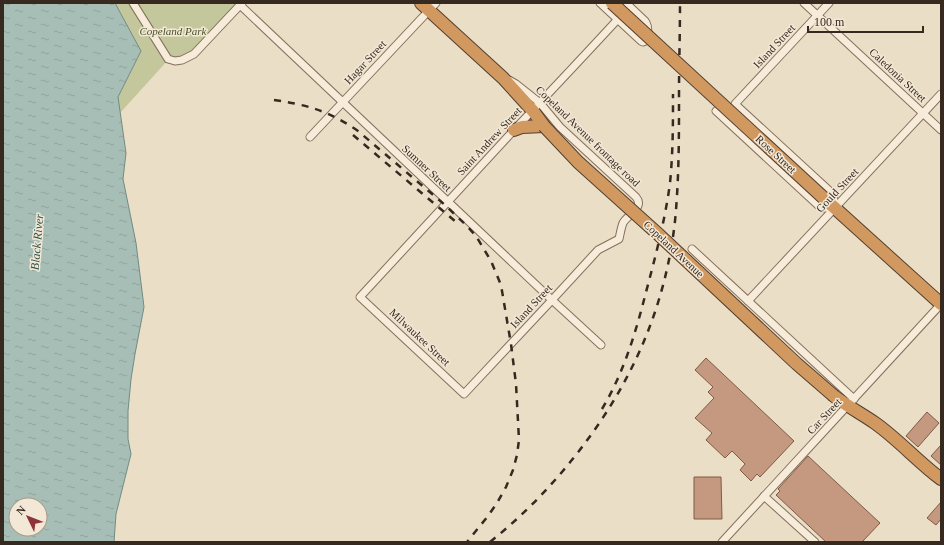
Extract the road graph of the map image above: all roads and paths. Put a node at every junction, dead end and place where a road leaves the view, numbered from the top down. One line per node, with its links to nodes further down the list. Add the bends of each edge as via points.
1 (133, 3): 7 (street, via 168,59 175,60 182,60 194,54)
2 (600, 3): 10 (street)
3 (612, 3): 21 (highway, Rose Street, bridge)
4 (626, 3): 10 (street, via 647,24 646,41 641,41)
5 (804, 3): 9 (street, Caledonia Street)
6 (829, 3): 9 (street, Island Street)
7 (241, 4): 12 (street, Sumner Street)
8 (429, 5): 12 (street, Hagar Street); 13 (highway, Copeland Avenue)
9 (817, 16): 15 (street, Caledonia Street); 21 (street, Island Street, via 735,104 833,194)
10 (618, 19): 13 (street, Saint Andrew Street)
11 (941, 94): 15 (street, Gould Street)
12 (342, 103): 19 (street, Hagar Street); 20 (street, Sumner Street)
13 (536, 107): 16 (highway, Copeland Avenue); 17 (street, Saint Andrew Street); 22 (street, Copeland Avenue frontage road, via 638,200 637,208 623,223)
14 (716, 110): 21 (street, via 821,208)
15 (923, 113): 18 (street, Caledonia Street); 21 (street, Gould Street)
16 (544, 126): 17 (highway, via 522,126); 30 (highway, Copeland Avenue, bridge, via 578,162 797,364 834,396)
17 (514, 130): 20 (street, Saint Andrew Street)
18 (941, 130)
19 (310, 137)
20 (447, 202): 24 (street, Saint Andrew Street); 25 (street, Sumner Street)
21 (831, 205): 26 (street, Gould Street); 27 (highway, Rose Street)
22 (619, 239): 25 (street, Island Street, via 598,250)
23 (692, 249): 26 (street)
24 (360, 297): 29 (street, Milwaukee Street)
25 (552, 300): 28 (street, Sumner Street); 29 (street, Island Street)
26 (748, 301): 30 (street)
27 (941, 304): 30 (street, Car Street)
28 (601, 345)
29 (464, 394)
30 (851, 402): 31 (highway, Copeland Avenue); 32 (street, Car Street)
31 (941, 479)
32 (764, 496): 33 (street, Car Street); 34 (street)
33 (722, 542)
34 (815, 542)

